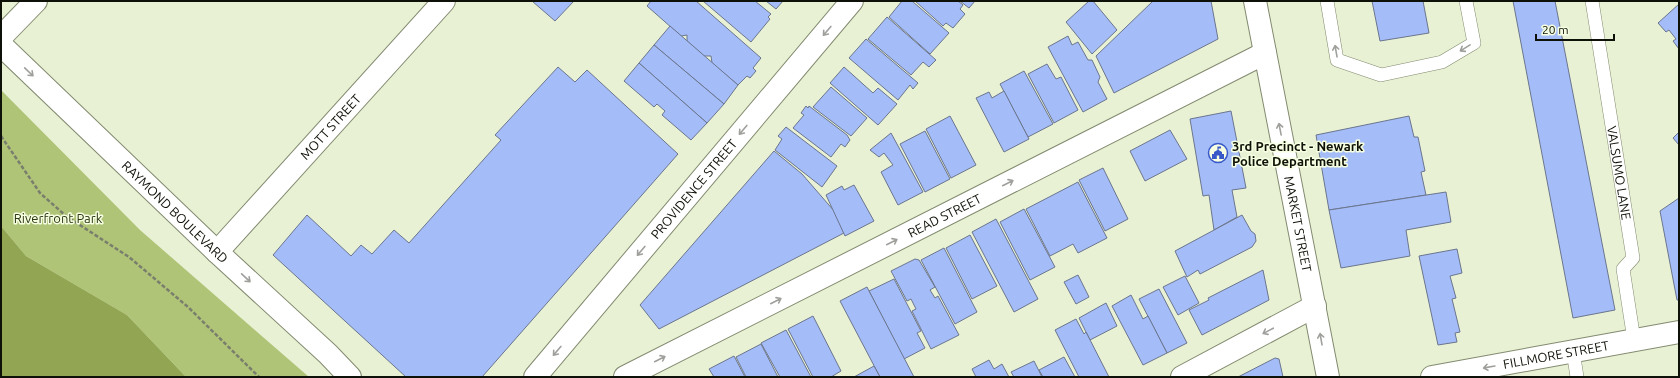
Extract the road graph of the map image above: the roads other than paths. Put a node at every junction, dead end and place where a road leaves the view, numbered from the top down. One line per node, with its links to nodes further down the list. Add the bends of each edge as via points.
1 (36, 1): 8 (street)
2 (444, 1): 11 (street, MOTT STREET)
3 (852, 1): 17 (street, PROVIDENCE STREET, one-way to 17)
4 (1255, 1): 10 (street, MARKET STREET)
5 (1327, 1): 6 (lane, one-way to 5, via 1474,43 1442,62 1381,75 1337,60)
6 (1466, 1)
7 (1592, 1): 14 (lane, VALSUMO LANE, via 1633,258 1623,269)
8 (1, 37)
9 (1, 45): 11 (street, RAYMOND BOULEVARD, one-way to 11)
10 (1265, 53): 12 (street, MARKET STREET, one-way to 10); 18 (street, READ STREET, one-way to 10)
11 (217, 252): 16 (street, RAYMOND BOULEVARD, one-way to 16)
12 (1315, 306): 19 (street, one-way to 19); 20 (street, MARKET STREET, one-way to 12)
13 (1679, 332): 14 (street, FILLMORE STREET)
14 (1634, 340): 15 (street, FILLMORE STREET)
15 (1573, 351): 21 (street, FILLMORE STREET, one-way to 21); 22 (lane)
16 (350, 377)
17 (535, 377)
18 (625, 377)
19 (1182, 377)
20 (1328, 377)
21 (1432, 377)
22 (1577, 377)

